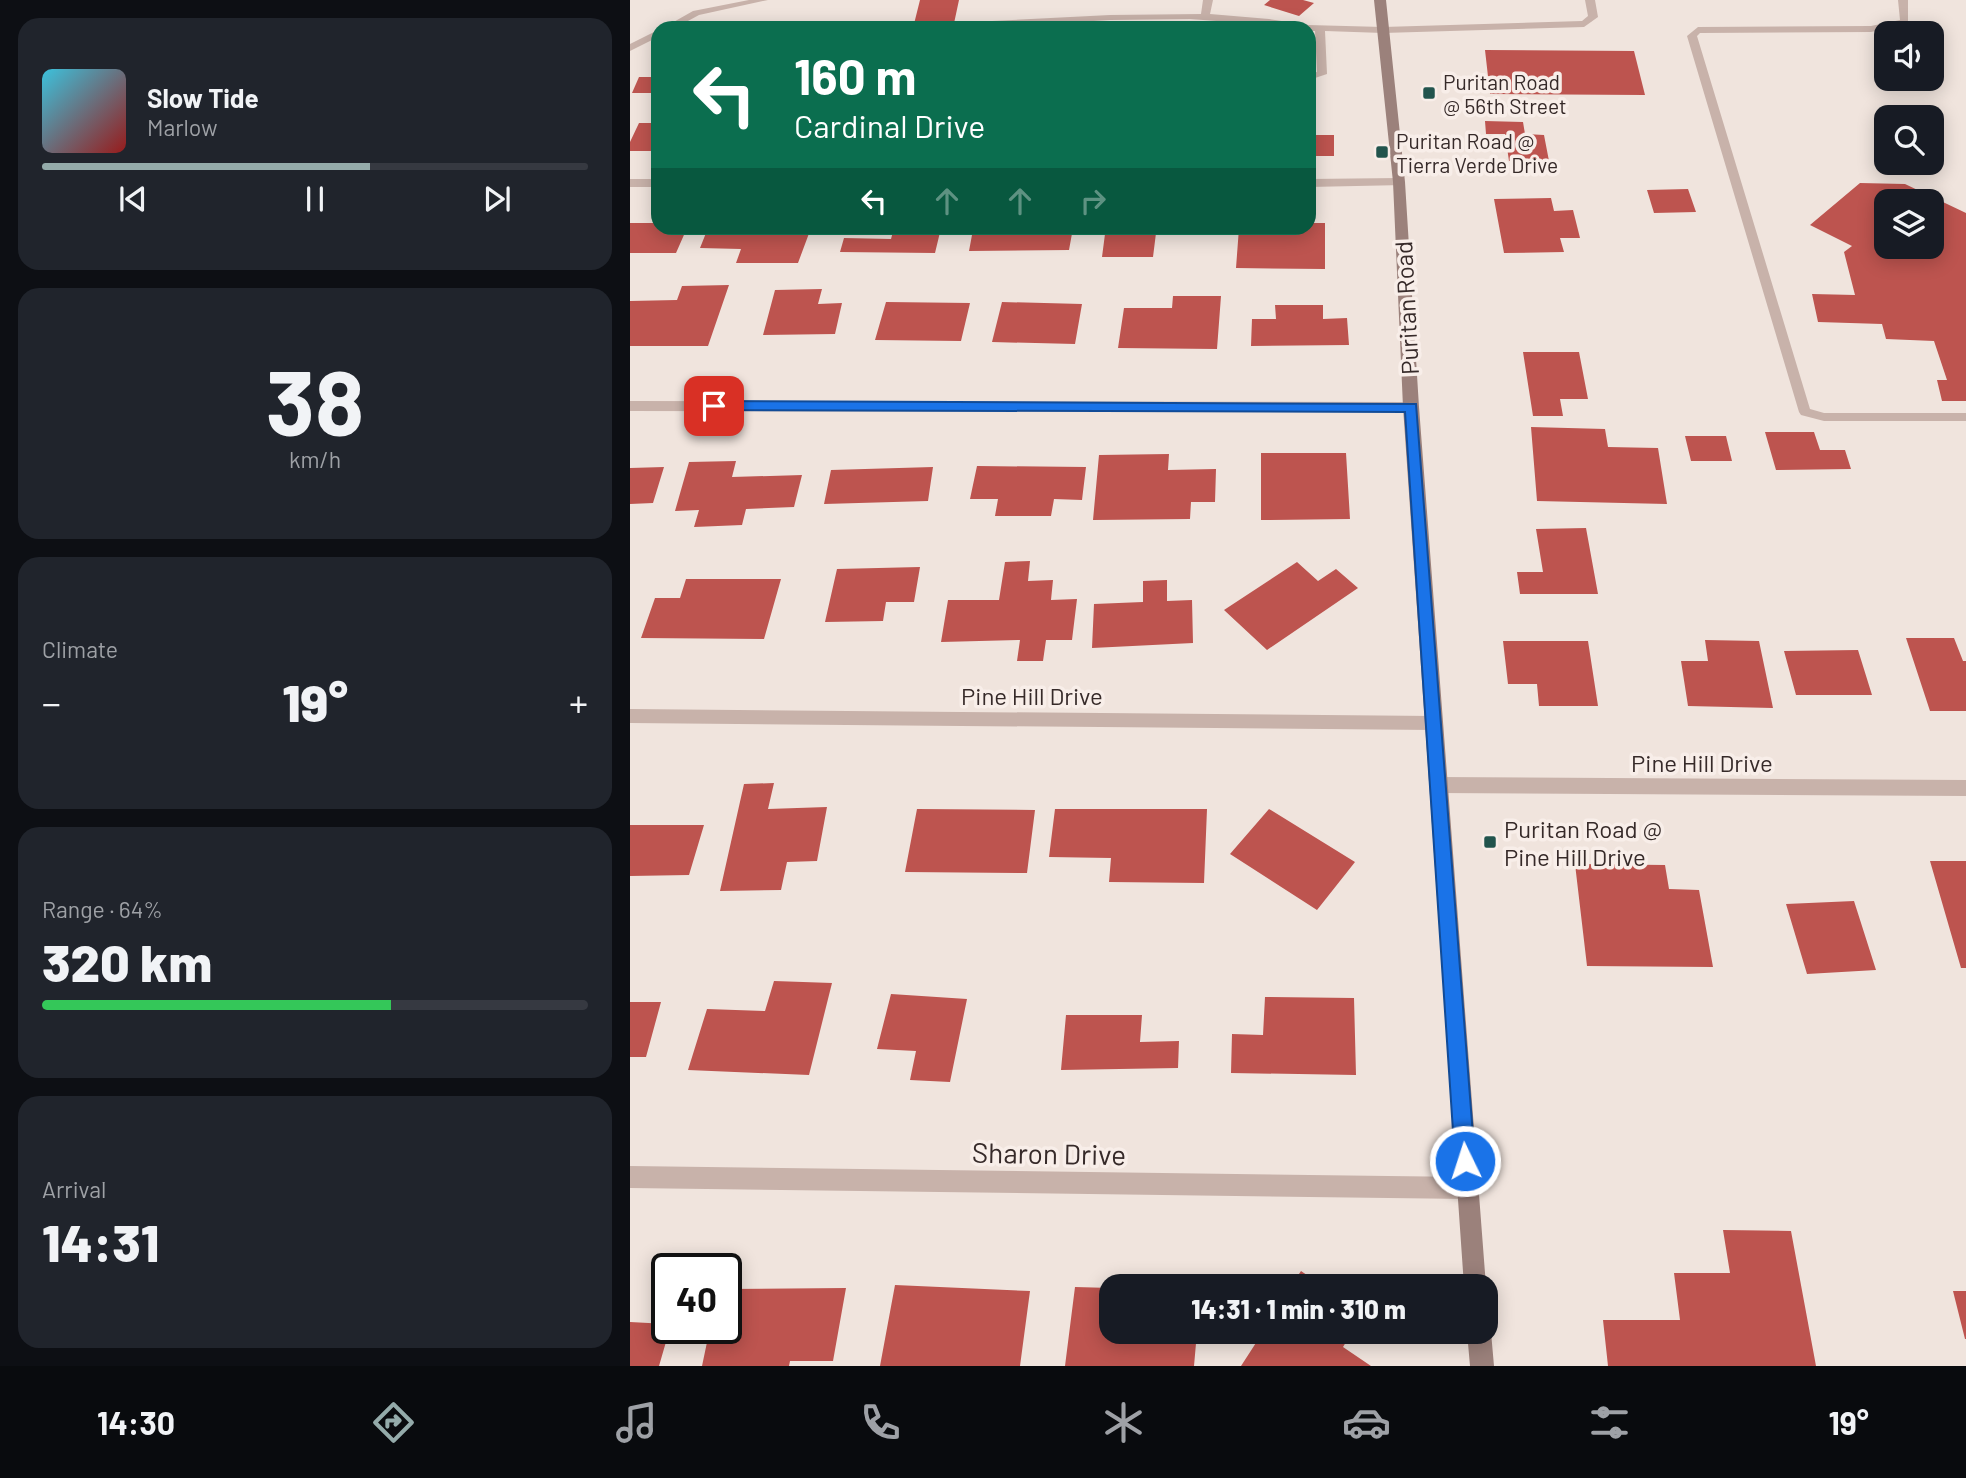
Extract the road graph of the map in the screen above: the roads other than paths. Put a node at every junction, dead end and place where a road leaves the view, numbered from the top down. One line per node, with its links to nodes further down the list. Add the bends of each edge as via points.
1 (763, 0): 7 (lane, via 696,13)
2 (1208, 0): 6 (lane)
3 (1380, 0): 12 (street, Puritan Road)
4 (1590, 0): 12 (lane, via 1593,17 1584,24)
5 (1903, 0): 22 (lane, via 1905,22 1871,29 1698,30 1692,36 1805,412 1824,417)
6 (1205, 15): 8 (lane); 9 (lane)
7 (681, 21)
8 (1063, 21)
9 (1272, 21)
10 (1316, 29): 11 (lane)
11 (1320, 30): 12 (lane); 15 (lane, via 1322,74)
12 (1383, 30): 19 (street, Puritan Road)
13 (651, 37): 14 (lane)
14 (630, 48)
15 (1316, 76)
16 (630, 183): 17 (street)
17 (651, 183)
18 (1316, 183): 19 (street)
19 (1399, 183): 21 (street, Puritan Road)
20 (630, 406): 21 (street)
21 (1411, 407): 24 (street, Puritan Road)
22 (1966, 417)
23 (630, 716): 24 (street, Pine Hill Drive)
24 (1433, 723): 25 (street, Puritan Road)
25 (1438, 785): 26 (street, Pine Hill Drive); 28 (street, Puritan Road)
26 (1966, 788)
27 (630, 1177): 28 (street, Sharon Drive)
28 (1467, 1188): 29 (street, Puritan Road)
29 (1474, 1274)
30 (1480, 1344): 31 (street)
31 (1482, 1366)

